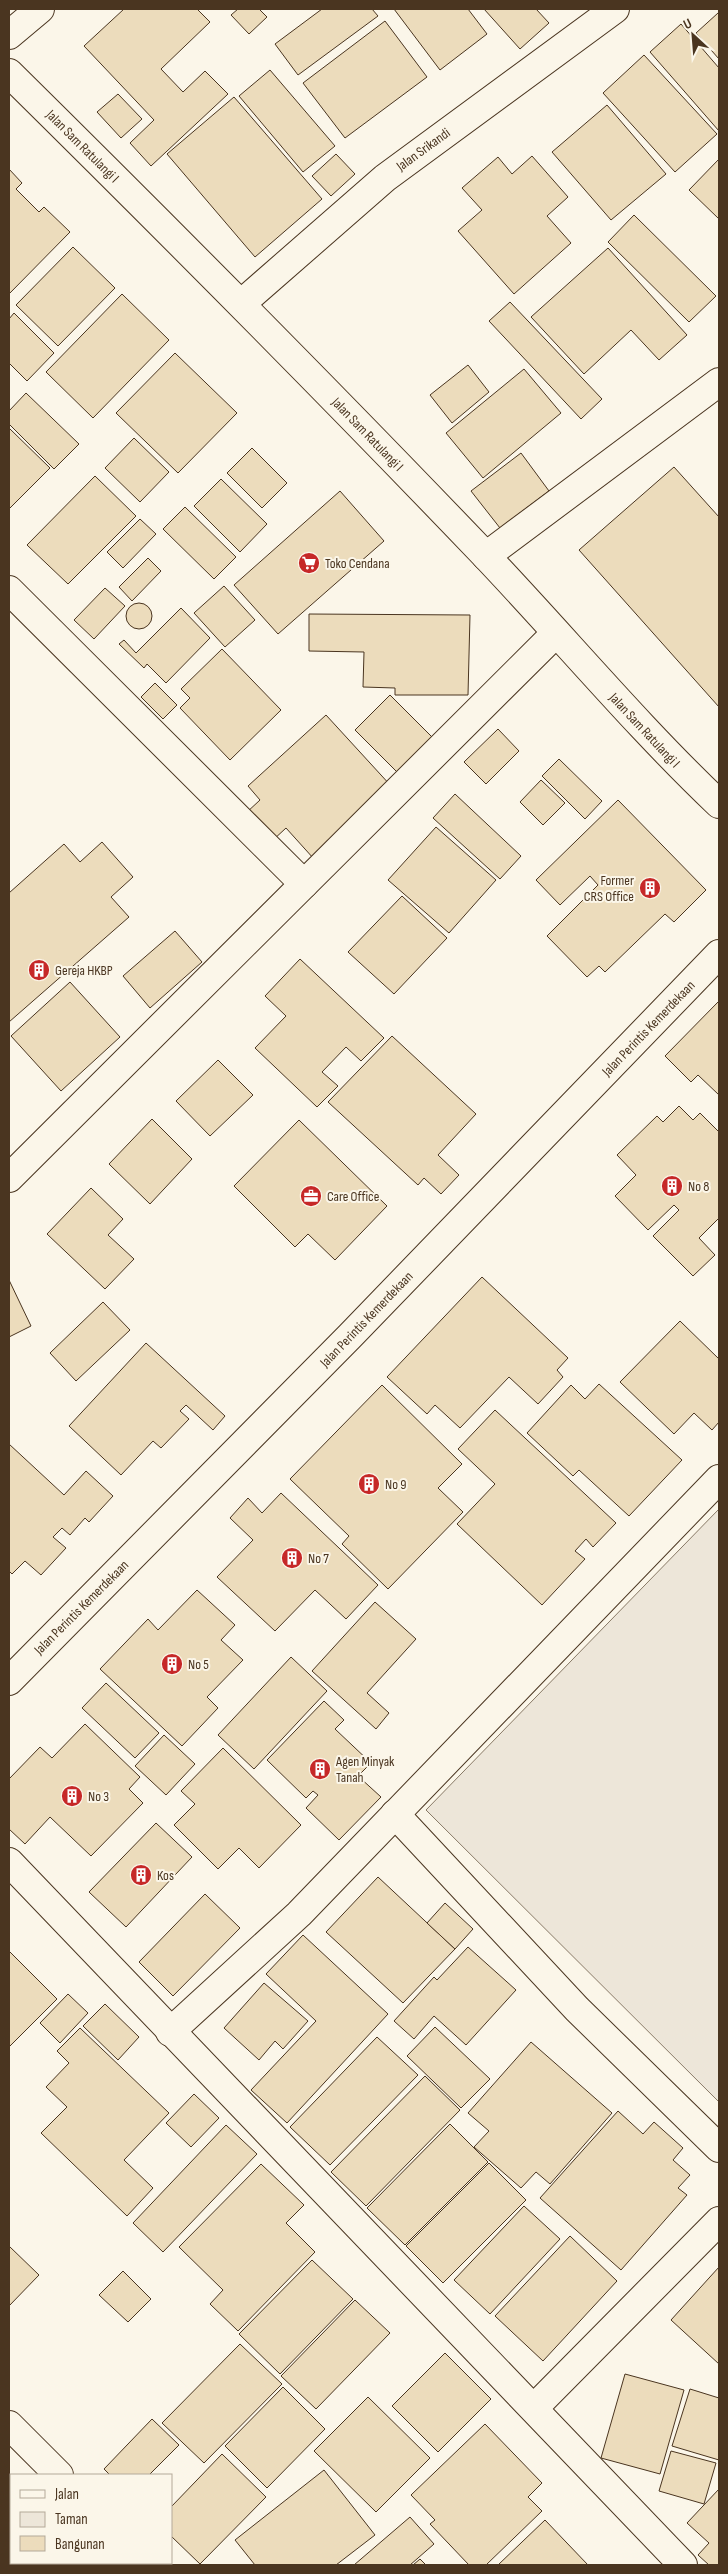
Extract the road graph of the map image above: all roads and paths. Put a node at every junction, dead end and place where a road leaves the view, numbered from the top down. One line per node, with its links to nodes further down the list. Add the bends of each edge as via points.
1 (40, 9): 3 (street)
2 (615, 9): 5 (street, Jalan Srikandi, via 385,178)
3 (9, 35)
4 (9, 73): 5 (street, Jalan Sam Ratulangi I)
5 (242, 303): 7 (street, Jalan Sam Ratulangi I)
6 (719, 382): 7 (street)
7 (486, 556): 9 (street, Jalan Sam Ratulangi I)
8 (9, 590): 11 (street)
9 (556, 633): 10 (street, Jalan Sam Ratulangi I, via 666,753); 11 (street)
10 (719, 804)
11 (304, 884): 13 (street)
12 (719, 954): 15 (street, Jalan Perintis Kemerdekaan, via 343,1343)
13 (9, 1178)
14 (719, 1479): 16 (street)
15 (9, 1681)
16 (395, 1814): 18 (street, via 299,1914); 19 (street, via 577,2009)
17 (9, 1862): 18 (street)
18 (170, 2032): 21 (street)
19 (719, 2148)
20 (719, 2221): 21 (street)
21 (534, 2408): 24 (street)
22 (9, 2425): 23 (street)
23 (58, 2474)
24 (683, 2565)

